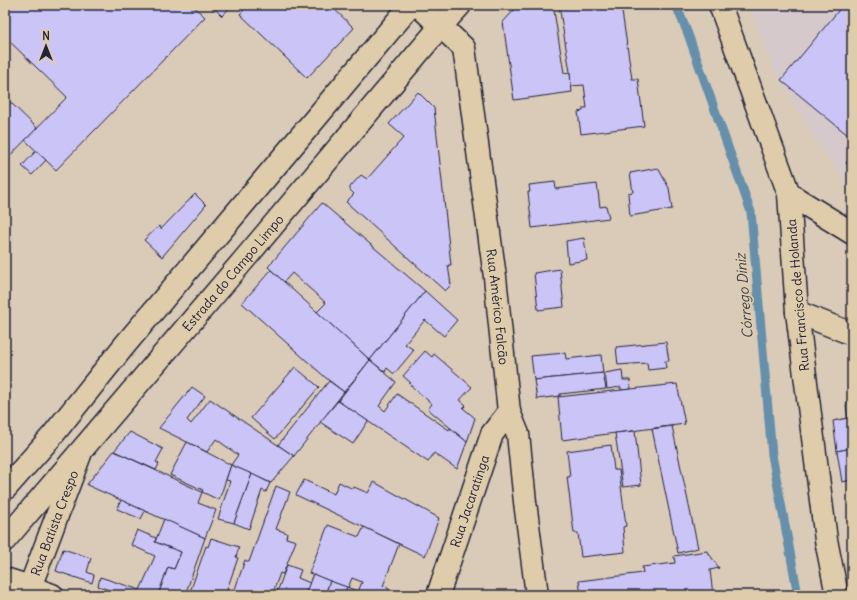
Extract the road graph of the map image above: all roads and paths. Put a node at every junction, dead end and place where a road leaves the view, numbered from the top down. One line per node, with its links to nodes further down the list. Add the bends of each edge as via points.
1 (411, 5): 12 (street)
2 (418, 5): 5 (street, Rua Américo Falcão)
3 (460, 5): 5 (street, Estrada do Campo Limpo)
4 (720, 5): 6 (street, Rua Francisco de Holanda)
5 (440, 27): 10 (street, Rua Américo Falcão, via 464,48 495,277); 11 (street, Estrada do Campo Limpo)
6 (789, 194): 7 (street); 8 (street, Rua Francisco de Holanda)
7 (852, 233)
8 (797, 312): 9 (street); 19 (street, Rua Francisco de Holanda, via 826,540)
9 (852, 334)
10 (509, 412): 17 (street, Rua Jacaratinga, via 492,434); 18 (street, Rua Américo Falcão, via 518,434)
11 (82, 450): 13 (street, Estrada do Campo Limpo); 15 (street, Rua Batista Crespo)
12 (5, 489)
13 (5, 540)
14 (5, 579): 15 (street)
15 (28, 591): 16 (street)
16 (52, 595)
17 (438, 595)
18 (537, 595)
19 (837, 595)

